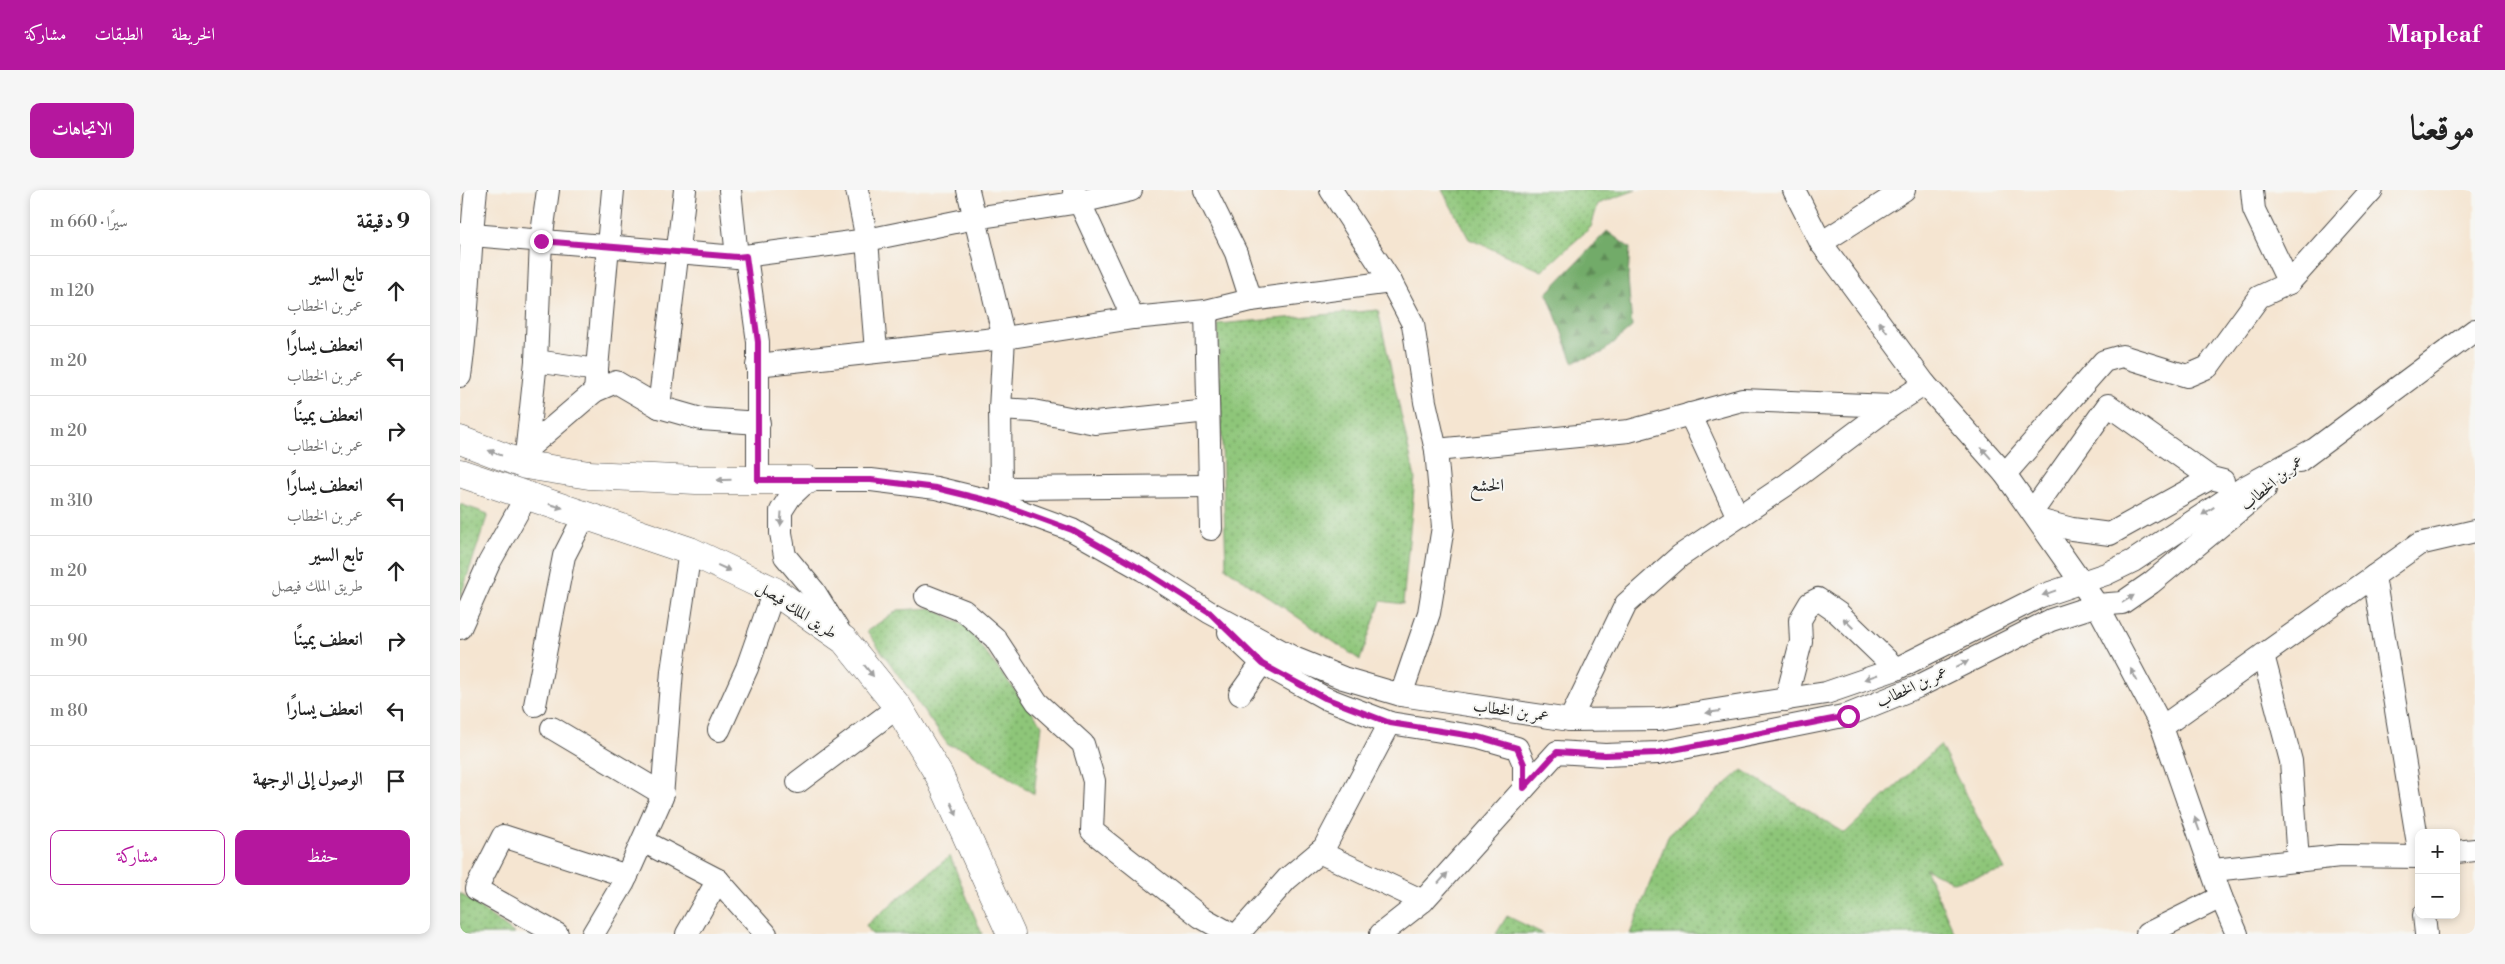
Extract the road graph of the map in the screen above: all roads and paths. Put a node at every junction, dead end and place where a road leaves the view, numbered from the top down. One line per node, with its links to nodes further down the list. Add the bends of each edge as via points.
1 (476, 190): 17 (street)
2 (548, 190): 19 (street)
3 (614, 190): 21 (street)
4 (684, 190): 22 (street)
5 (730, 190): 23 (street)
6 (858, 190): 18 (street)
7 (968, 190): 16 (street)
8 (1131, 190): 15 (street)
9 (1205, 190): 26 (street, via 1236,253)
10 (1331, 190): 24 (street)
11 (1794, 190): 20 (street)
12 (1904, 190): 20 (street)
13 (2252, 190): 25 (street, via 2254,210)
14 (2372, 190): 25 (street)
15 (1077, 196): 16 (street); 28 (street)
16 (975, 218): 18 (street); 30 (street)
17 (465, 234): 19 (street); 34 (street, via 466,336)
18 (867, 240): 23 (street); 31 (street)
19 (541, 241): 21 (street); 32 (street)
20 (1821, 243): 36 (street, one-way to 20)
21 (609, 246): 22 (street); 35 (street)
22 (677, 252): 23 (street); 38 (street)
23 (742, 256): 33 (street, via 758,342)
24 (1391, 282): 26 (street); 44 (street, via 1413,324)
25 (2289, 284): 48 (street, via 2259,297 2208,367 2187,376 2122,356 2104,361)
26 (1251, 300): 27 (street)
27 (1206, 311): 28 (street); 40 (street)
28 (1133, 318): 30 (street)
29 (2475, 330): 45 (street, عمر بن الخطاب)
30 (1004, 338): 31 (street); 39 (street)
31 (876, 351): 33 (street)
32 (536, 361): 35 (street); 46 (street)
33 (757, 365): 42 (street)
34 (460, 376)
35 (596, 380): 38 (street, via 616,382); 46 (street)
36 (1924, 384): 37 (street); 48 (street, one-way to 36)
37 (1891, 406): 41 (street, via 1742,400); 58 (street)
38 (659, 407): 42 (street, via 701,419)
39 (1000, 409): 40 (street, via 1033,411 1095,423); 54 (street)
40 (1208, 411): 52 (street)
41 (1690, 414): 44 (street, via 1629,430); 58 (street)
42 (759, 423): 50 (street)
43 (460, 440): 46 (main road, one-way to 43)
44 (1436, 450): 74 (street, via 1443,527 1429,613)
45 (2311, 451): 53 (street, عمر بن الخطاب); 66 (street, عمر بن الخطاب, one-way to 45, via 2122,603 2151,583)
46 (526, 457): 50 (main road, one-way to 46, via 590,476)
47 (460, 473): 55 (main road, طريق الملك فيصل)
48 (2005, 474): 57 (street)
49 (2211, 478): 53 (street); 57 (street, via 2110,534 2072,529); 57 (street, via 2108,405)
50 (758, 480): 51 (main road)
51 (808, 480): 54 (street, عمر بن الخطاب, via 871,480); 69 (street, one-way to 69, via 781,511 785,556 814,591)
52 (1209, 486): 54 (street); 59 (street)
53 (2246, 487): 63 (street, عمر بن الخطاب, one-way to 63, via 2133,561)
54 (1000, 495): 67 (street, عمر بن الخطاب, via 1072,530)
55 (526, 497): 56 (main road, طريق الملك فيصل, one-way to 56); 68 (street, via 489,563)
56 (585, 515): 61 (main road, طريق الملك فيصل); 76 (street, via 564,556)
57 (2035, 516): 63 (street)
58 (1738, 517): 78 (street, via 1680,556 1626,604)
59 (1211, 528)
60 (2475, 530): 62 (street, via 2419,544)
61 (690, 551): 64 (main road, طريق الملك فيصل, one-way to 64); 85 (street, via 672,671)
62 (2374, 576): 70 (street); 86 (street)
63 (2081, 581): 66 (street); 72 (street, عمر بن الخطاب, one-way to 72, via 2041,596)
64 (774, 591): 69 (main road, طريق الملك فيصل); 82 (street, via 747,668)
65 (926, 596): 99 (street, via 964,611 995,638 1037,702 1083,744 1094,781 1092,831)
66 (2097, 605): 80 (street, one-way to 66); 84 (street, عمر بن الخطاب, one-way to 66, via 1557,752 1605,755 1658,753 1848,716 1916,687 2051,620)
67 (1209, 612): 71 (street, عمر بن الخطاب); 74 (street, عمر بن الخطاب, via 1296,659 1343,678)
68 (460, 628)
69 (844, 640): 77 (main road, طريق الملك فيصل, one-way to 77)
70 (2263, 656): 80 (street); 92 (street, via 2291,761)
71 (1262, 664): 73 (street); 79 (street, عمر بن الخطاب, via 1325,698)
72 (1896, 669): 75 (street, عمر بن الخطاب, one-way to 75, via 1826,693); 75 (street, one-way to 75, via 1838,613 1818,599 1810,602 1800,620 1801,642)
73 (1240, 694)
74 (1401, 695): 78 (street, عمر بن الخطاب)
75 (1786, 700): 78 (street, عمر بن الخطاب, one-way to 78, via 1659,719)
76 (535, 705)
77 (898, 707): 83 (street); 104 (main road, طريق الملك فيصل, one-way to 104, via 939,775)
78 (1570, 720)
79 (1390, 723): 84 (street, عمر بن الخطاب, via 1479,737 1517,748 1524,764); 89 (street)
80 (2162, 727): 93 (street, one-way to 80)
81 (552, 728): 85 (street)
82 (719, 730)
83 (798, 782)
84 (1524, 788): 97 (street, one-way to 84)
85 (663, 794): 87 (street)
86 (2416, 829)
87 (643, 841): 94 (street); 95 (street)
88 (2475, 850): 90 (street)
89 (1319, 852): 97 (street); 106 (street, via 1287,879)
90 (2460, 852)
91 (2415, 856): 92 (street, via 2340,856)
92 (2298, 861): 93 (street)
93 (2214, 870): 96 (street)
94 (627, 876): 100 (street, via 503,836 476,889); 101 (street)
95 (718, 880): 102 (street); 103 (street)
96 (2221, 896): 108 (street); 109 (street)
97 (1423, 901): 107 (street)
98 (2424, 919): 110 (street)
99 (1197, 925): 105 (street)
100 (557, 934)
101 (592, 934)
102 (687, 934)
103 (766, 934)
104 (1011, 934)
105 (1231, 934)
106 (1238, 934)
107 (1381, 934)
108 (2147, 934)
109 (2237, 934)
110 (2426, 934)

